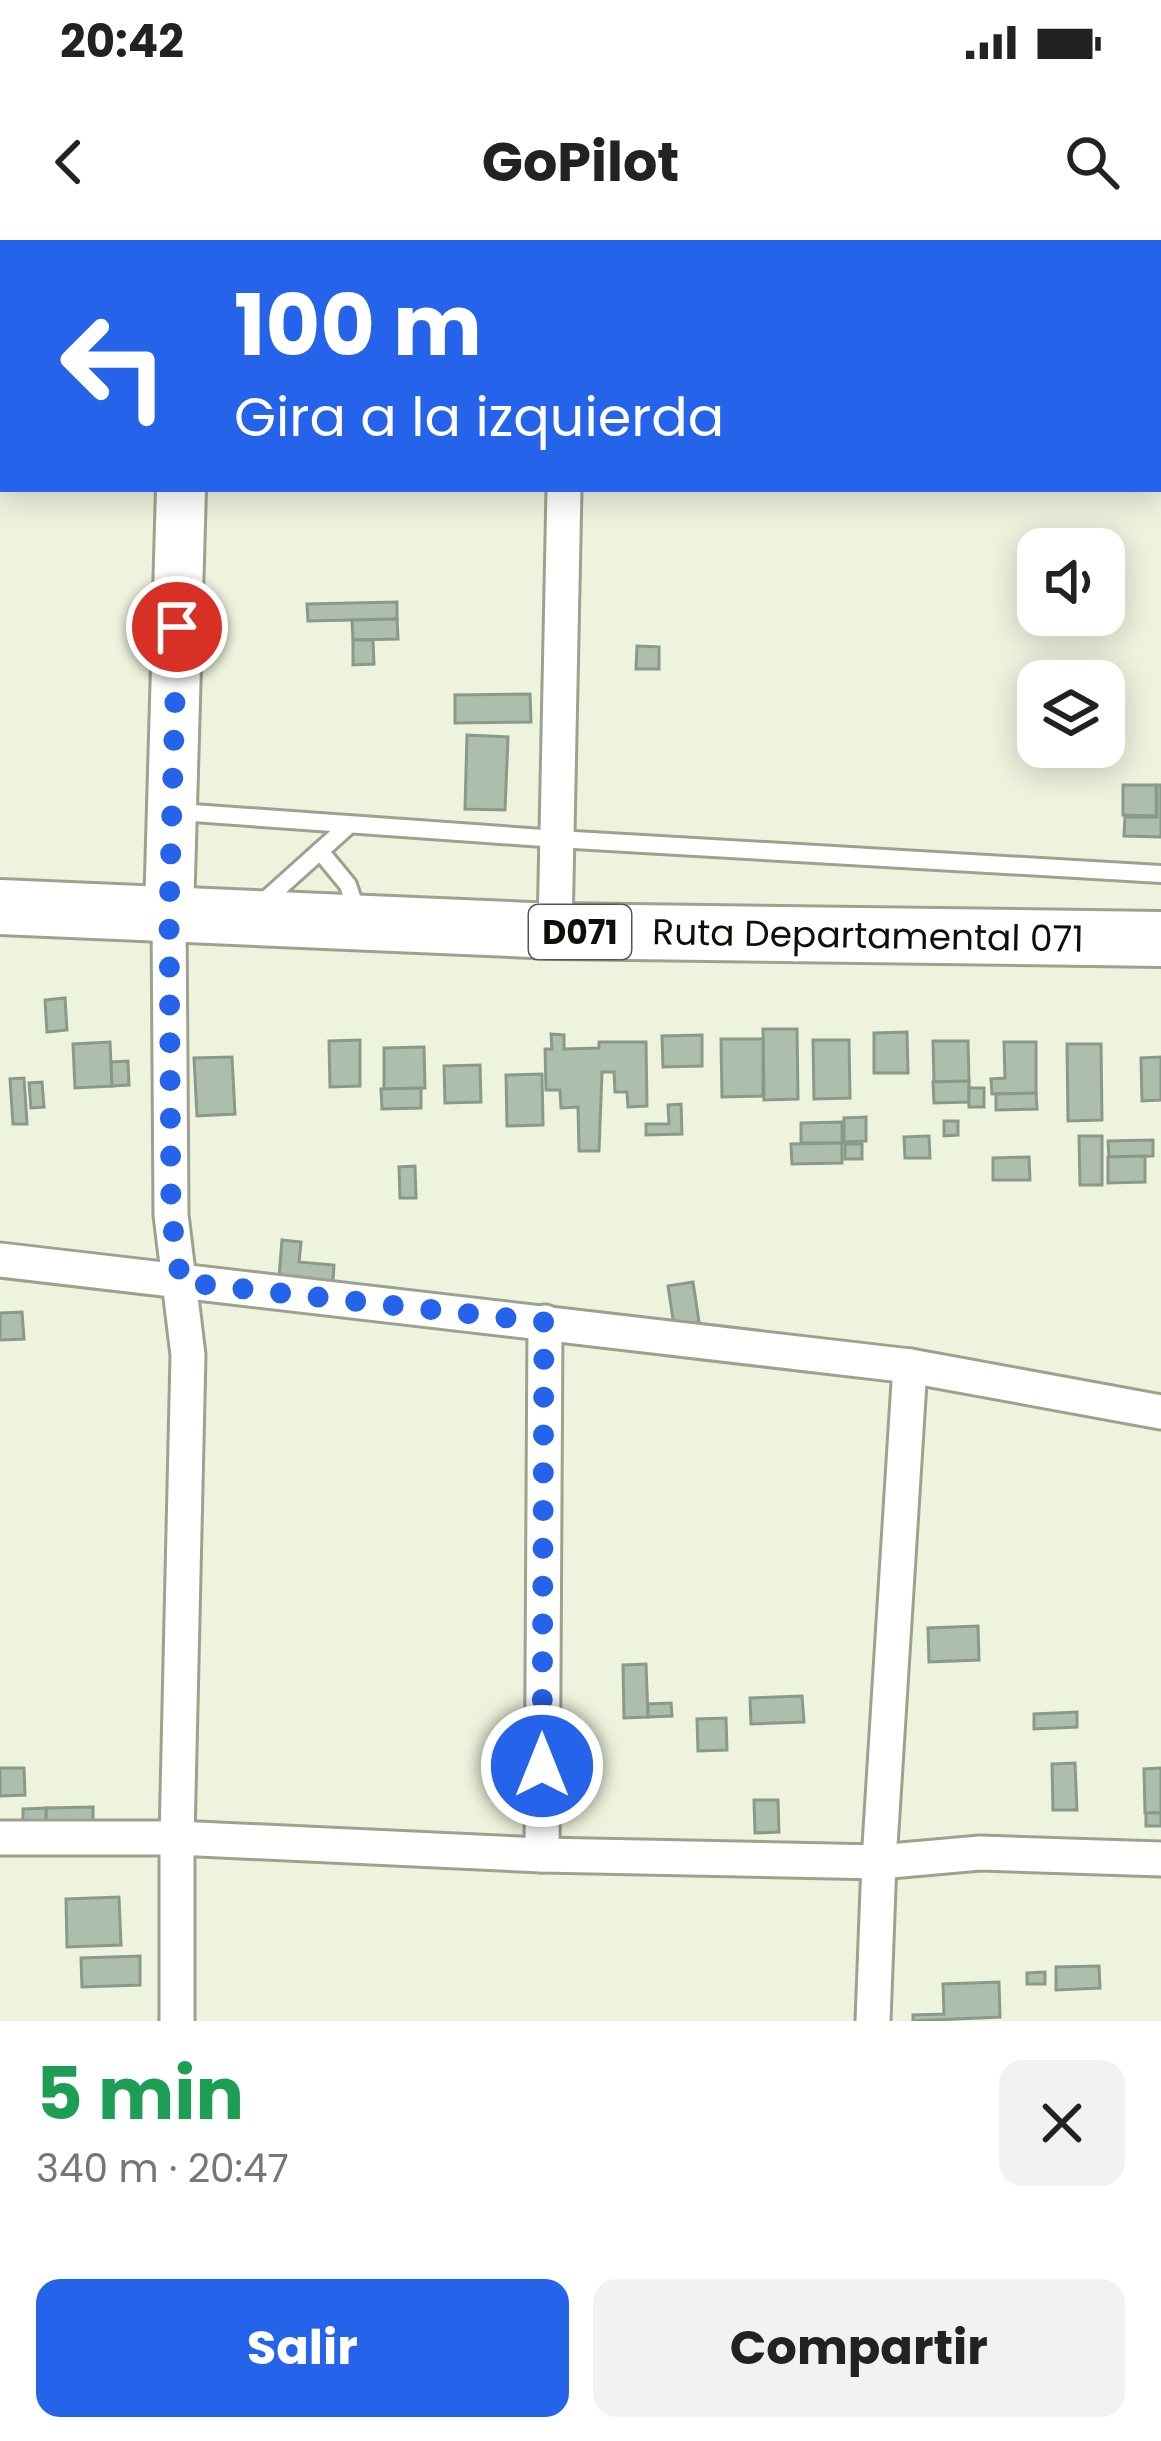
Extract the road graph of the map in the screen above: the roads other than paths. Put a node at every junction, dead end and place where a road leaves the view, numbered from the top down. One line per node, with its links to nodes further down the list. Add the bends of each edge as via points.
1 (181, 492): 3 (street)
2 (564, 492): 5 (street)
3 (172, 812): 4 (lane); 9 (street)
4 (349, 824): 5 (lane); 6 (lane)
5 (557, 839): 7 (lane); 12 (street)
6 (320, 851): 10 (lane); 11 (lane, via 348,885)
7 (1161, 874)
8 (0, 907): 9 (main road, Ruta Departamental 071 / D071)
9 (169, 914): 10 (main road, Ruta Departamental 071 / D071); 15 (street, via 171,1215)
10 (245, 917): 11 (main road, Ruta Departamental 071 / D071)
11 (360, 922): 12 (main road, Ruta Departamental 071 / D071)
12 (555, 932): 13 (main road, Ruta Departamental 071 / D071)
13 (1161, 939)
14 (0, 1260): 15 (street)
15 (181, 1282): 16 (street); 20 (street, via 188,1355)
16 (544, 1322): 17 (street); 21 (street)
17 (910, 1366): 18 (street); 23 (street)
18 (1161, 1412)
19 (0, 1838): 20 (street)
20 (177, 1838): 21 (street); 24 (street)
21 (542, 1855): 23 (street)
22 (1161, 1859): 23 (street, via 980,1853)
23 (879, 1862): 25 (street)
24 (177, 2021)
25 (873, 2021)

